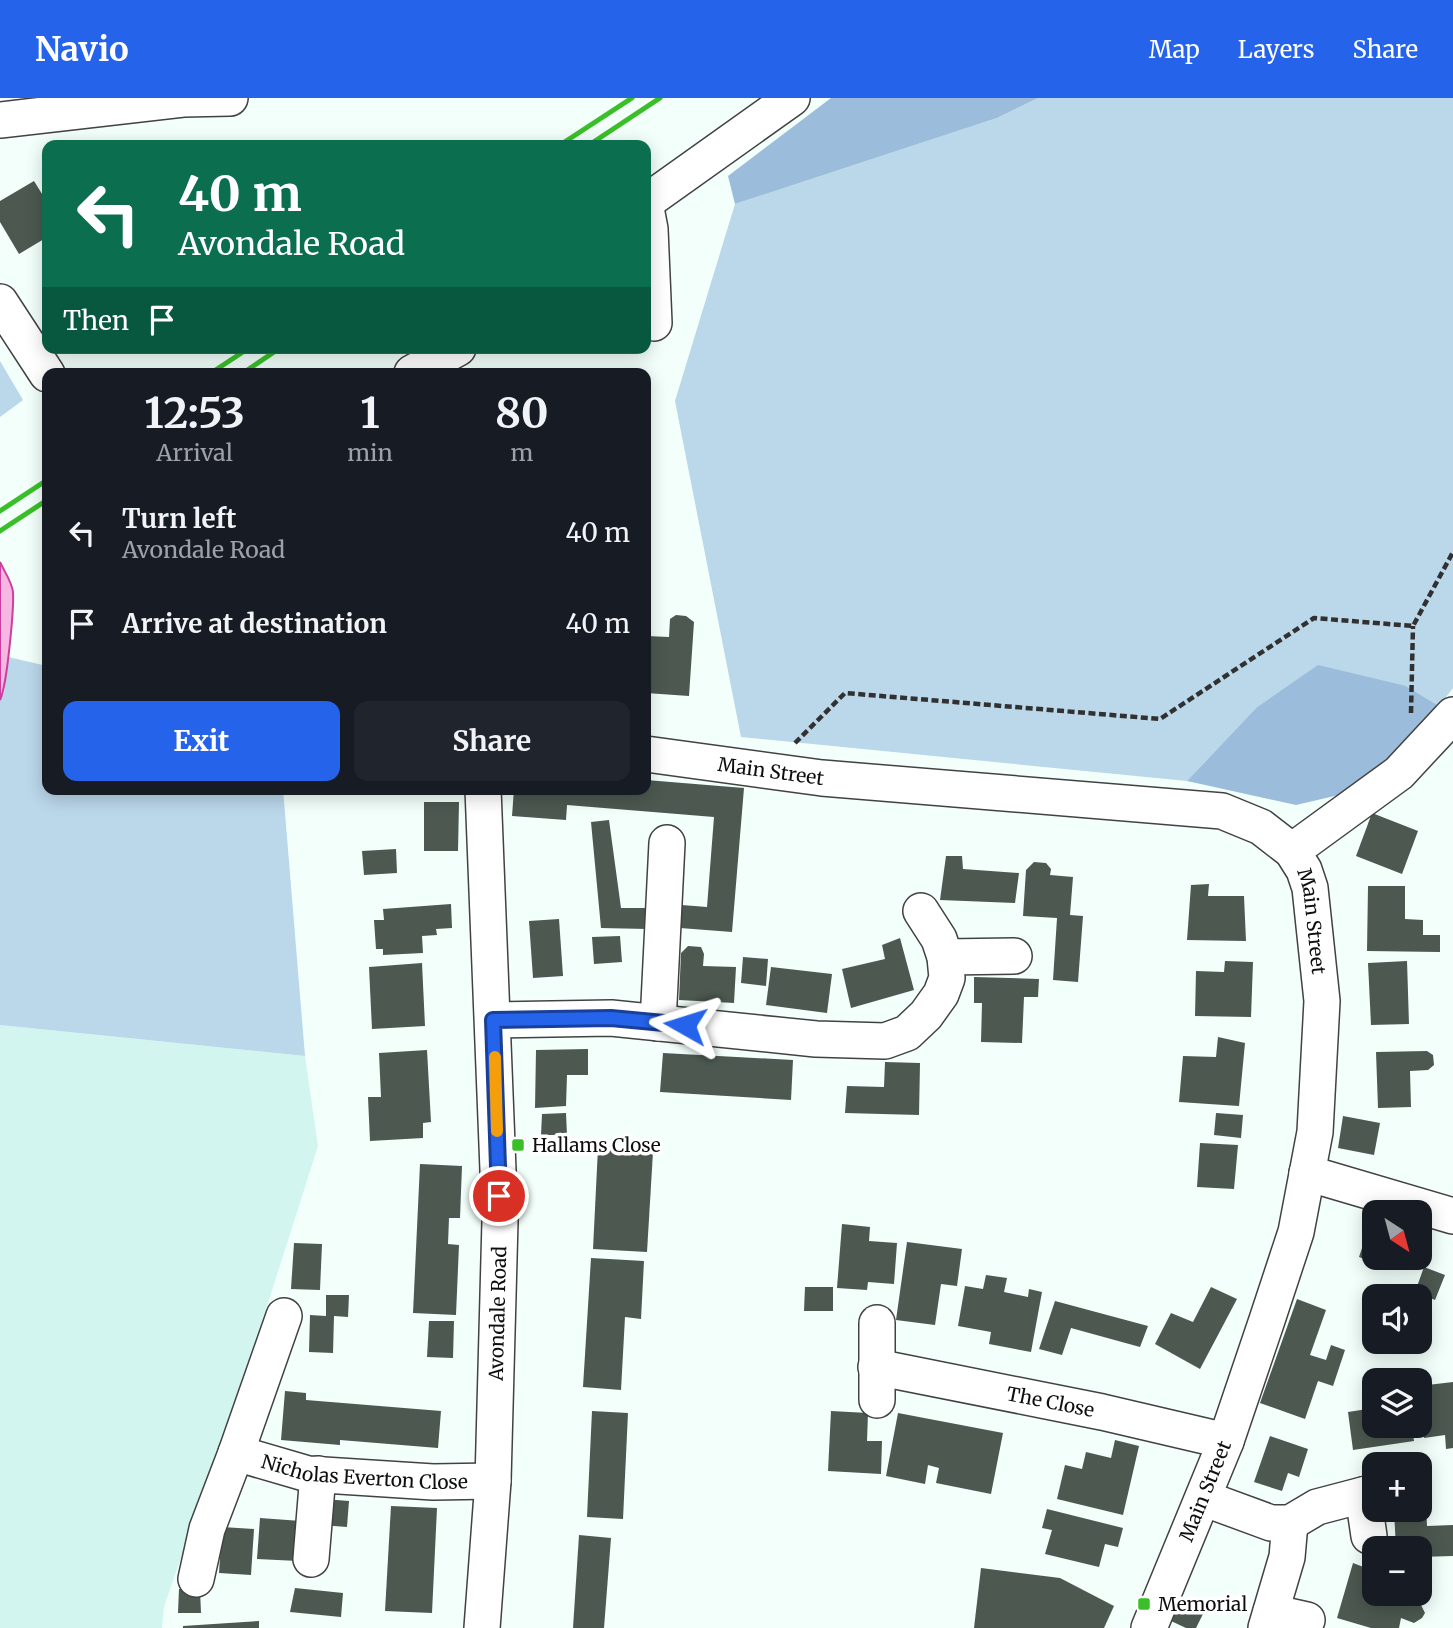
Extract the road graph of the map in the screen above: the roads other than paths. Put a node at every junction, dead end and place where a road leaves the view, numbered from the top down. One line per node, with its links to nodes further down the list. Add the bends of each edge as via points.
1 (230, 98): 3 (street)
2 (792, 98): 4 (street)
3 (0, 120)
4 (651, 198)
5 (651, 260): 7 (street)
6 (0, 302): 9 (street)
7 (653, 323)
8 (447, 354): 10 (street)
9 (43, 368)
10 (421, 368)
11 (1453, 715): 15 (street, via 1399,773)
12 (651, 755): 15 (street, Main Street, via 822,778 1222,811 1261,827)
13 (483, 795): 19 (street, Avondale Road)
14 (667, 842): 20 (street)
15 (1292, 851): 21 (street, Main Street, via 1310,888 1322,1002 1315,1132)
16 (921, 911): 18 (street)
17 (1014, 956): 18 (street)
18 (945, 957): 20 (street, via 947,978 941,994 906,1033 885,1041)
19 (493, 1020): 20 (street, via 611,1018); 28 (street, Avondale Road, via 500,1222)
20 (658, 1023)
21 (1307, 1173): 22 (street); 25 (street, Main Street, via 1296,1232)
22 (1453, 1216)
23 (284, 1317): 26 (street)
24 (877, 1323): 25 (street, The Close, via 876,1383 1102,1412)
25 (1226, 1441): 30 (street, Main Street)
26 (236, 1454): 27 (street, Nicholas Everton Close); 35 (street, via 206,1529)
27 (318, 1474): 28 (street, Nicholas Everton Close); 34 (street)
28 (493, 1481): 38 (street, Avondale Road)
29 (1362, 1496): 32 (street, via 1317,1507)
30 (1203, 1498): 32 (street, via 1271,1523); 39 (street, Main Street)
31 (1369, 1522): 33 (street)
32 (1290, 1523): 36 (street, via 1287,1557)
33 (1369, 1536)
34 (312, 1559)
35 (197, 1579)
36 (1269, 1620): 37 (street)
37 (1307, 1620)
38 (482, 1628)
39 (1149, 1628)

